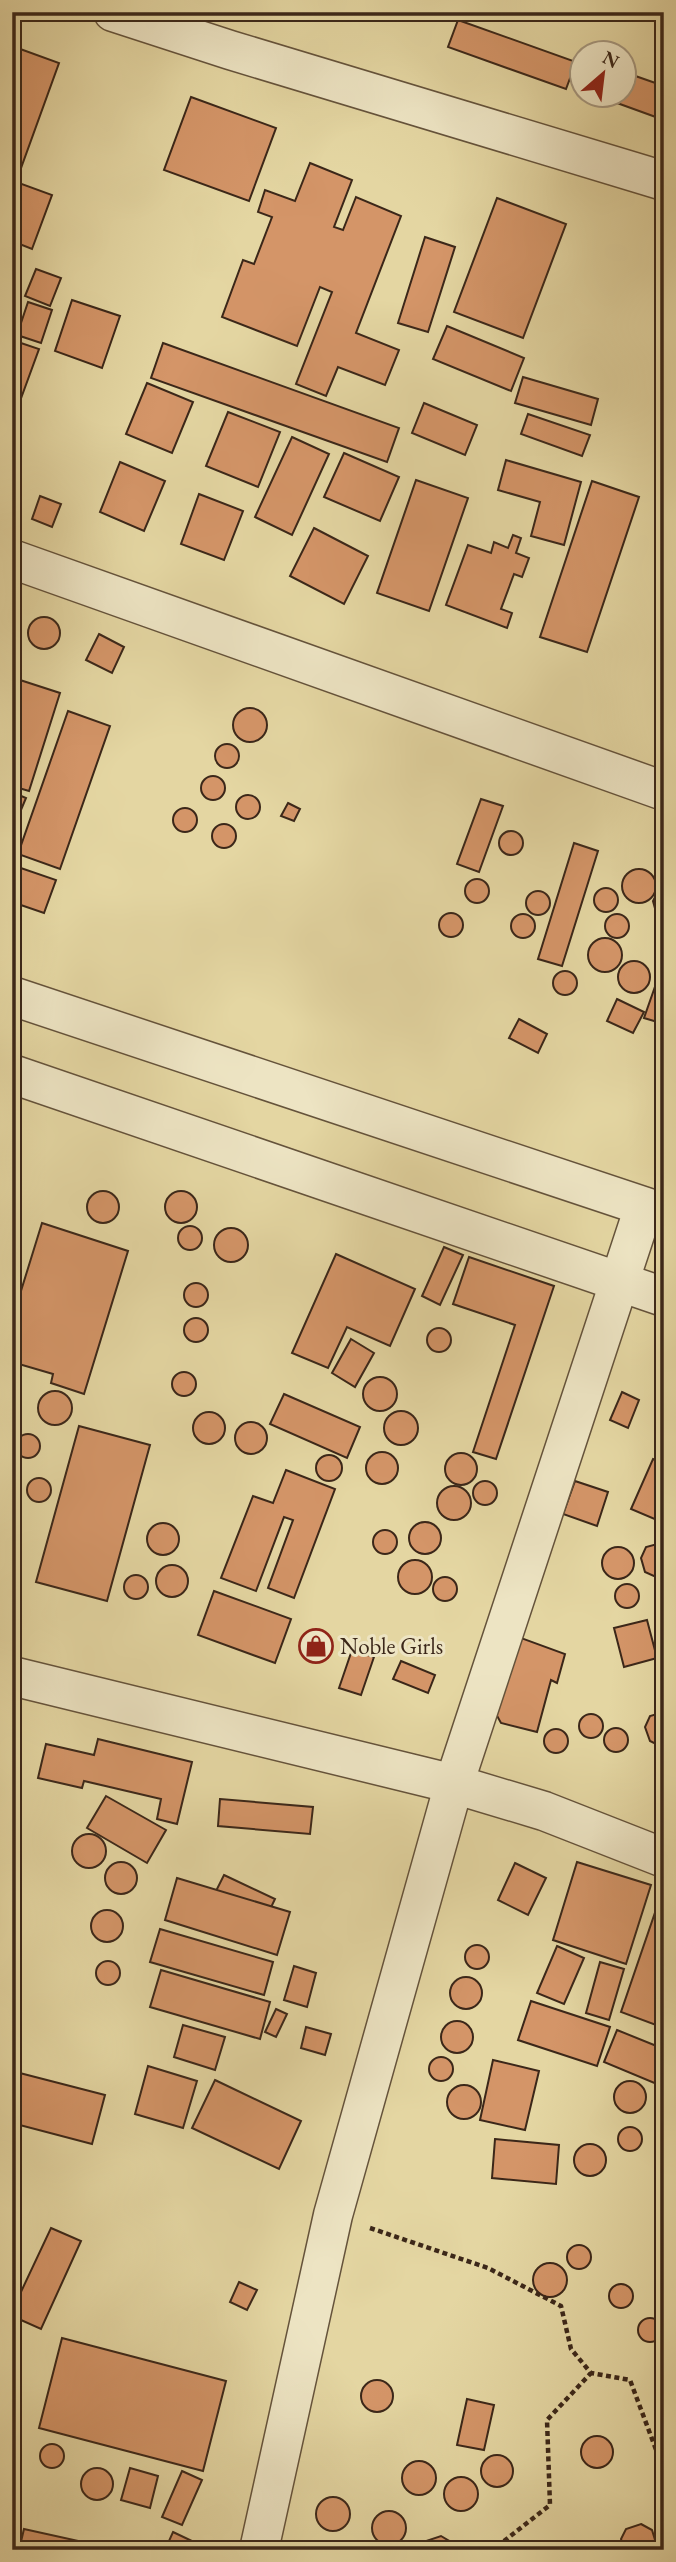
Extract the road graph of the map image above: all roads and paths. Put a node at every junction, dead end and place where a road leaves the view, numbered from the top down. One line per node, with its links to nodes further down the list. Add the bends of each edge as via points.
1 (113, 12): 2 (street)
2 (664, 181)
3 (12, 559): 4 (street)
4 (664, 791)
5 (12, 996): 7 (street)
6 (12, 1074): 8 (street)
7 (654, 1210): 8 (street)
8 (620, 1282): 9 (street); 11 (street)
9 (664, 1297)
10 (12, 1676): 11 (street)
11 (454, 1784): 12 (street, via 544,1811); 13 (street)
12 (664, 1858)
13 (333, 2215): 14 (path, via 488,2268 561,2306 571,2349); 17 (street)
14 (591, 2373): 15 (path, via 630,2380); 16 (path, via 547,2420 550,2505)
15 (664, 2471)
16 (504, 2541)
17 (259, 2550)

